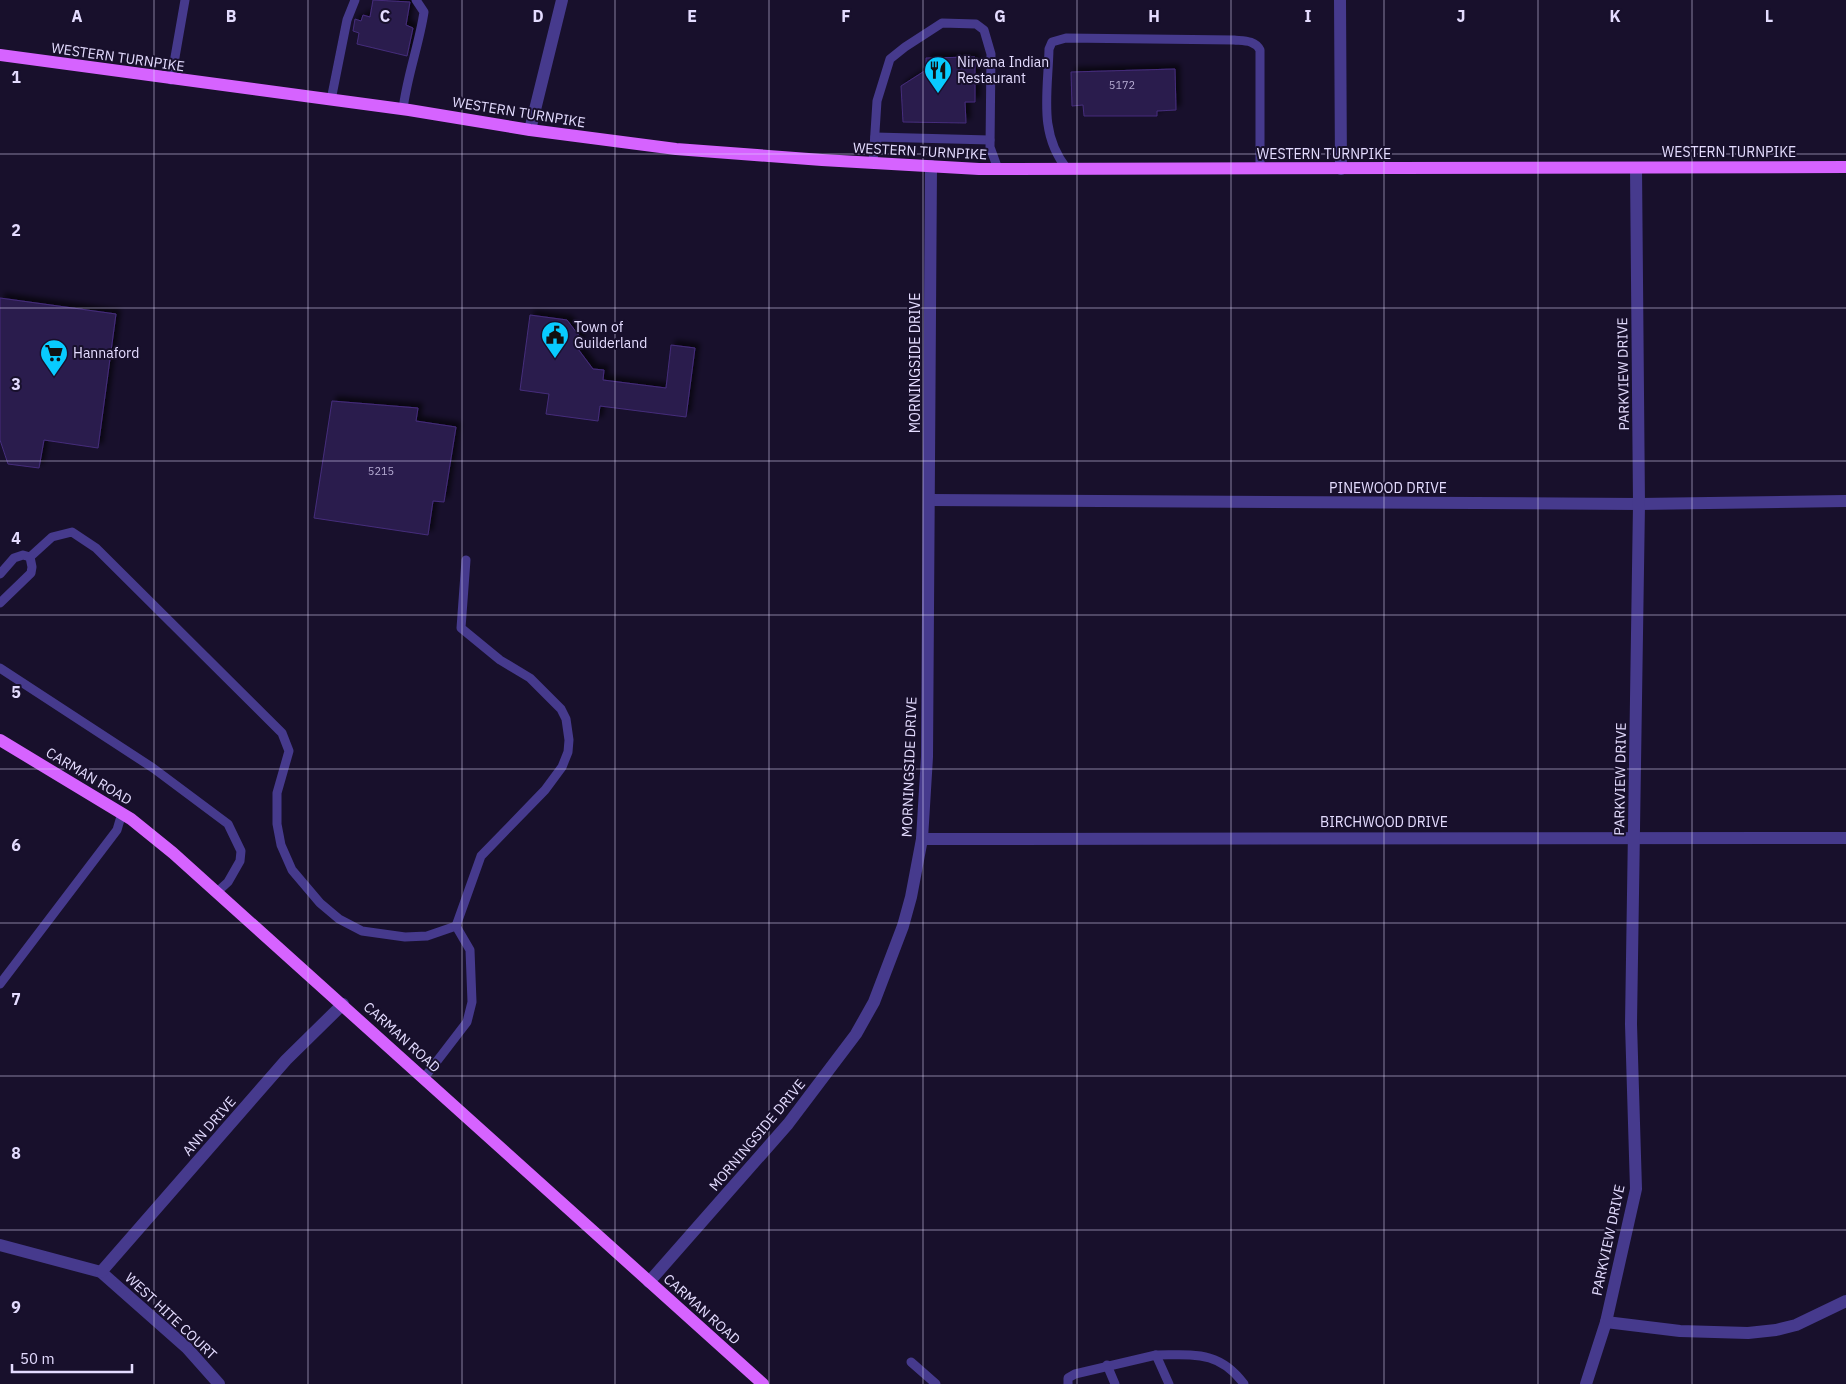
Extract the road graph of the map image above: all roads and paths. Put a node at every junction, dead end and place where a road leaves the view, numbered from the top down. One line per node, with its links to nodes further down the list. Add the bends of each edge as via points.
1 (185, 0): 7 (lane)
2 (355, 0): 8 (lane, via 347,20)
3 (416, 0): 9 (lane, via 424,12 419,42 406,82)
4 (562, 0): 10 (street)
5 (1340, 0): 20 (street)
6 (0, 55): 7 (main road, WESTERN TURNPIKE)
7 (171, 80): 8 (main road, WESTERN TURNPIKE)
8 (331, 100): 9 (main road, WESTERN TURNPIKE)
9 (403, 109): 10 (main road, WESTERN TURNPIKE)
10 (530, 130): 13 (main road, WESTERN TURNPIKE, via 676,149)
11 (990, 140): 12 (lane); 12 (lane, via 990,54 984,30 976,24 942,23 890,60 877,101); 17 (lane)
12 (877, 141): 13 (lane)
13 (873, 163): 14 (main road, WESTERN TURNPIKE)
14 (931, 166): 17 (main road, WESTERN TURNPIKE); 21 (street, MORNINGSIDE DRIVE)
15 (1846, 167): 16 (main road, WESTERN TURNPIKE)
16 (1636, 168): 20 (main road, WESTERN TURNPIKE); 23 (street, PARKVIEW DRIVE)
17 (998, 169): 18 (main road, WESTERN TURNPIKE)
18 (1067, 169): 19 (main road, WESTERN TURNPIKE); 19 (lane, via 1052,146 1047,129 1049,49 1052,42 1066,38 1234,40 1258,46)
19 (1260, 169): 20 (main road, WESTERN TURNPIKE)
20 (1341, 169)
21 (930, 500): 23 (street, PINEWOOD DRIVE); 33 (street, MORNINGSIDE DRIVE, via 927,757)
22 (1846, 501): 23 (street, PINEWOOD DRIVE)
23 (1639, 504): 31 (street, PARKVIEW DRIVE)
24 (30, 557): 26 (lane, via 23,554 14,558); 27 (lane, via 31,573); 35 (lane, via 52,537 72,532 96,548 282,733 289,751 276,794 281,846 292,870 333,914 362,931 405,938 427,936)
25 (466, 560): 35 (lane, via 461,628 500,660 530,678 561,709 569,740 562,767 545,790 481,856)
26 (0, 574)
27 (0, 603)
28 (0, 668): 34 (lane, via 153,768 228,824 241,851 240,861 228,882)
29 (0, 740): 30 (main road, CARMAN ROAD)
30 (122, 813): 34 (main road, CARMAN ROAD); 36 (lane, via 117,830)
31 (1634, 837): 32 (street, BIRCHWOOD DRIVE); 33 (street, BIRCHWOOD DRIVE); 43 (street, PARKVIEW DRIVE, via 1631,1024 1636,1189)
32 (1846, 838)
33 (922, 839): 41 (street, MORNINGSIDE DRIVE, via 903,926 884,980 856,1034 788,1124)
34 (217, 892): 37 (main road, CARMAN ROAD)
35 (456, 926): 38 (lane, via 470,950 472,1002 467,1022)
36 (0, 984)
37 (343, 1004): 38 (main road, CARMAN ROAD); 40 (street, ANN DRIVE, via 286,1060)
38 (424, 1078): 41 (main road, CARMAN ROAD)
39 (0, 1245): 40 (street)
40 (101, 1272): 47 (street, WEST HITE COURT, via 187,1348)
41 (649, 1282): 48 (main road, CARMAN ROAD)
42 (1846, 1301): 43 (street, via 1796,1325 1767,1331 1680,1331)
43 (1606, 1322): 54 (street, PARKVIEW DRIVE)
44 (1156, 1355): 46 (lane); 52 (lane); 53 (lane, via 1202,1355 1217,1359)
45 (911, 1362): 49 (lane)
46 (1106, 1365): 50 (lane, via 1075,1374); 51 (lane)
47 (219, 1384)
48 (763, 1384)
49 (936, 1384)
50 (1065, 1384)
51 (1116, 1384)
52 (1169, 1384)
53 (1244, 1384)
54 (1586, 1384)

